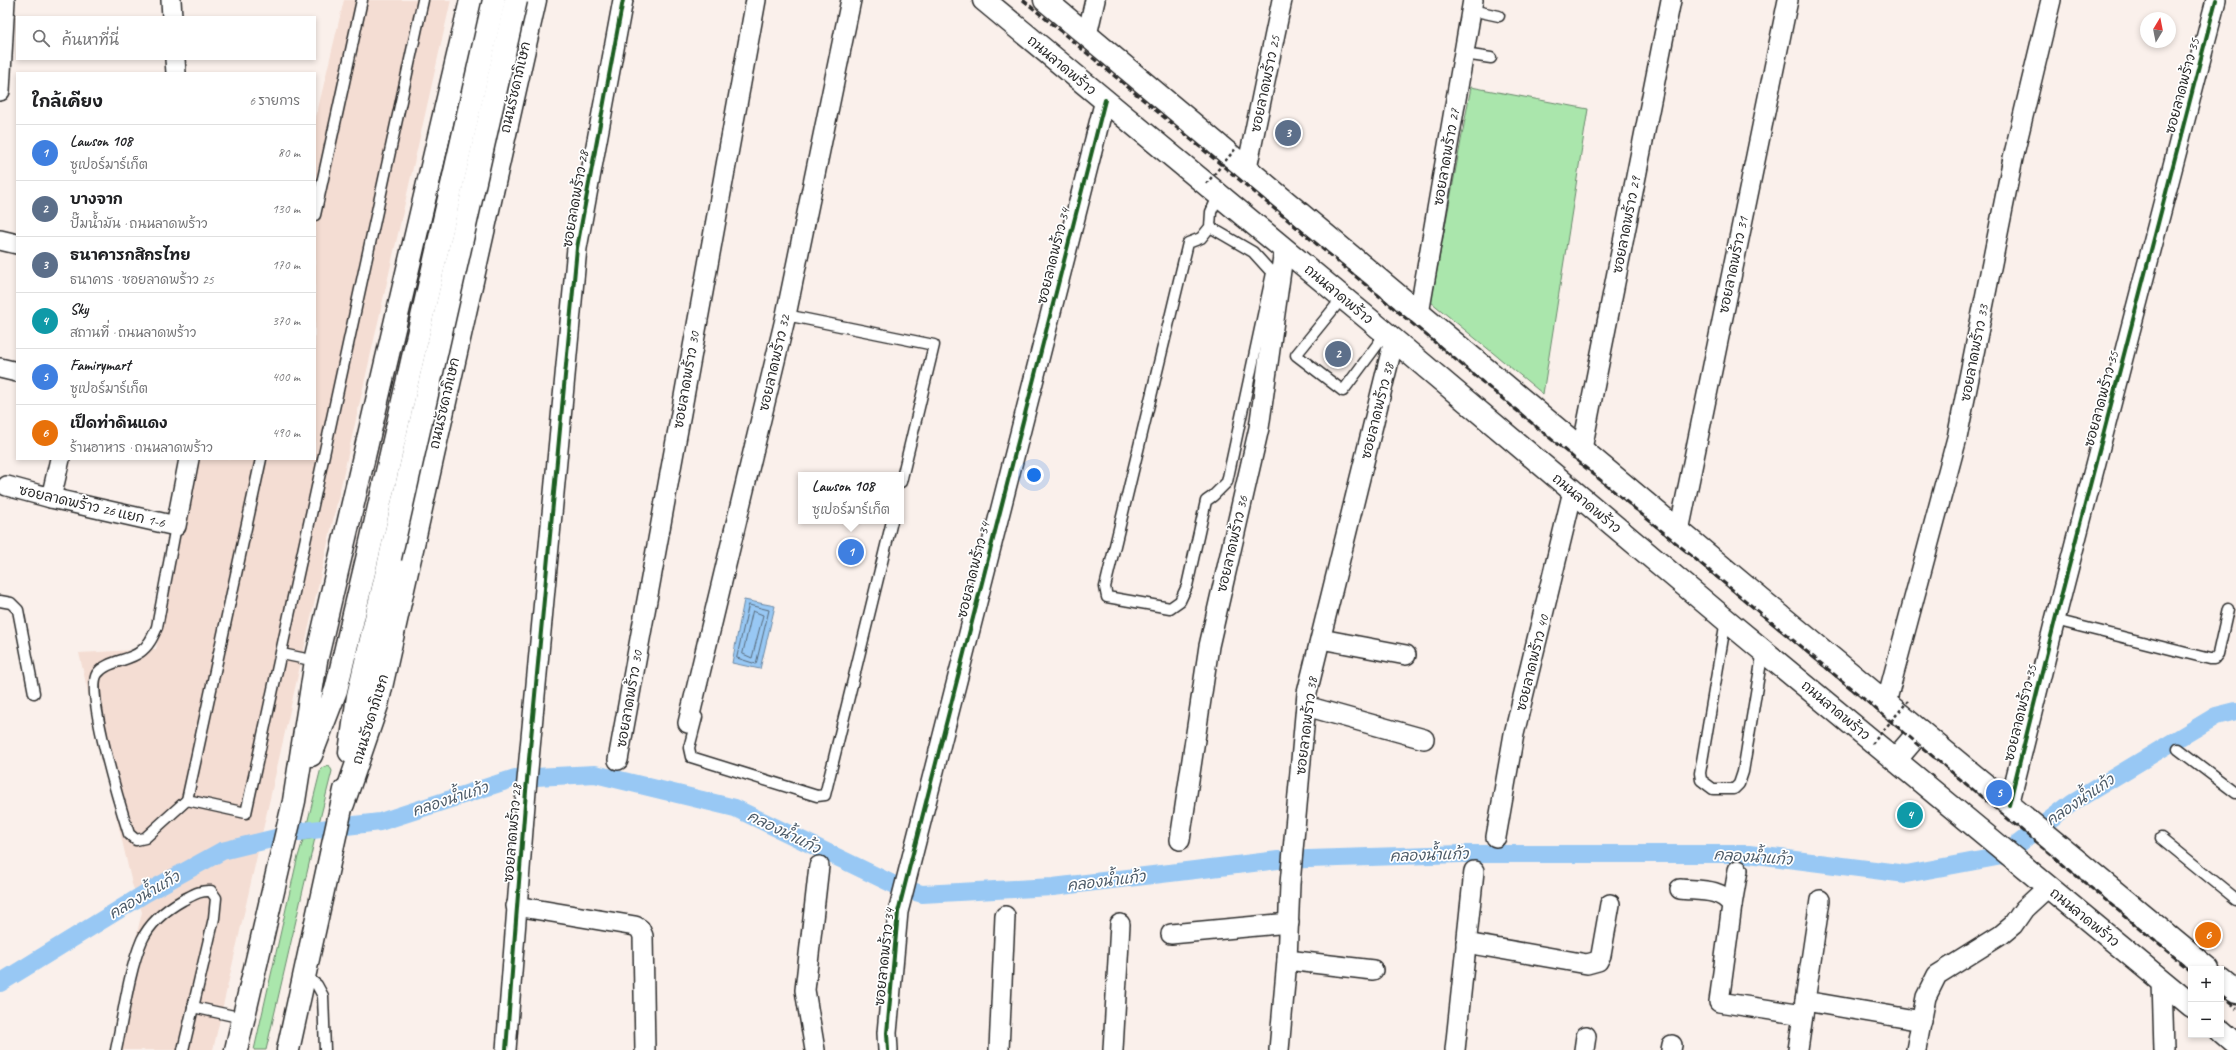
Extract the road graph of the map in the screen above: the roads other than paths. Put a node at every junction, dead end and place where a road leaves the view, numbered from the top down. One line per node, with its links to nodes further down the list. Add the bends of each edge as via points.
1 (5, 0): 28 (street)
2 (171, 0): 21 (street)
3 (362, 0): 34 (lane)
4 (423, 0): 62 (lane)
5 (471, 0): 30 (main road)
6 (494, 0): 76 (main road, bridge, via 336,690)
7 (516, 0): 78 (main road, ถนนรัชดาภิเษก, bridge, via 358,696)
8 (535, 0): 31 (main road, ถนนรัชดาภิเษก)
9 (623, 0): 91 (street, ซอยลาดพร้าว 28, via 577,248)
10 (756, 0): 72 (street, ซอยลาดพร้าว 30)
11 (851, 0): 41 (street, ซอยลาดพร้าว 32)
12 (984, 0): 29 (main road, ถนนลาดพร้าว)
13 (1045, 0): 23 (main road)
14 (1095, 0): 23 (street)
15 (1282, 0): 32 (street, ซอยลาดพร้าว 25)
16 (1671, 0): 45 (street, ซอยลาดพร้าว 29)
17 (1788, 0): 55 (street, ซอยลาดพร้าว 31)
18 (2051, 0): 66 (street, ซอยลาดพร้าว 33, via 2013,158 1957,438)
19 (2216, 0): 59 (street, ซอยลาดพร้าว 35)
20 (1472, 5): 22 (lane); 24 (street, ซอยลาดพร้าว 27)
21 (172, 16)
22 (1499, 16)
23 (1087, 35): 32 (main road)
24 (1464, 54): 25 (lane); 40 (street, ซอยลาดพร้าว 27)
25 (1491, 58)
26 (175, 60): 27 (street)
27 (176, 72)
28 (0, 91)
29 (1105, 100): 33 (main road, ถนนลาดพร้าว); 117 (street, ซอยลาดพร้าว 34, via 898,912 887,1033)
30 (437, 145): 31 (main road, via 454,130 463,128 482,131 490,137); 64 (main road)
31 (499, 159): 78 (main road, ถนนรัชดาภิเษก, via 377,705)
32 (1247, 168): 40 (main road)
33 (1213, 189): 35 (lane); 38 (main road, ถนนลาดพร้าว)
34 (316, 210)
35 (1210, 227): 35 (lane, via 1253,252 1272,273 1227,482 1206,501 1187,586 1180,602 1170,608 1107,597 1105,587 1188,243 1201,238)
36 (0, 240): 37 (street)
37 (16, 244)
38 (1284, 248): 39 (main road, ถนนลาดพร้าว); 81 (street, ซอยลาดพร้าว 36, via 1259,428 1209,646)
39 (1343, 297): 42 (main road, ถนนลาดพร้าว); 42 (lane, via 1296,355 1343,391)
40 (1419, 314): 45 (main road)
41 (790, 316): 49 (lane, via 934,345); 53 (lane, via 689,748 691,757 817,796 825,795); 68 (street, ซอยลาดพร้าว 32)
42 (1390, 336): 51 (main road, ถนนลาดพร้าว); 60 (street, ซอยลาดพร้าว 38)
43 (0, 368): 44 (street)
44 (16, 372)
45 (1582, 449): 55 (main road)
46 (60, 460): 52 (street)
47 (188, 460): 54 (street)
48 (262, 460): 75 (lane)
49 (903, 472)
50 (7, 486): 52 (street, ซอยลาดพร้าว 26 แยก 1-6)
51 (1573, 491): 58 (main road, ถนนลาดพร้าว); 79 (street, ซอยลาดพร้าว 40, via 1514,734)
52 (51, 498): 54 (street, ซอยลาดพร้าว 26 แยก 1-6)
53 (891, 524)
54 (176, 526): 75 (lane, via 157,627 150,641 140,652 106,667 97,674 94,683 101,730 129,834 136,840 145,838)
55 (1679, 531): 66 (main road)
56 (0, 601): 65 (lane, via 12,603 18,610)
57 (2228, 609): 59 (lane, via 2218,654 2214,659)
58 (1726, 620): 61 (main road, ถนนลาดพร้าว); 61 (lane, via 1700,773 1701,780 1713,789 1734,789 1739,784)
59 (2055, 620): 77 (street, ซอยลาดพร้าว 35)
60 (1321, 639): 63 (street); 67 (street, ซอยลาดพร้าว 38)
61 (1763, 650): 73 (main road, ถนนลาดพร้าว)
62 (282, 654): 64 (lane); 75 (lane, via 247,812)
63 (1406, 656)
64 (316, 661): 76 (main road)
65 (34, 693)
66 (1886, 703): 69 (main road)
67 (1306, 706): 70 (street); 93 (street, ซอยลาดพร้าว 38, via 1290,884)
68 (688, 723)
69 (1920, 731): 73 (main road); 77 (main road)
70 (1424, 738)
71 (2178, 749): 74 (lane)
72 (618, 760)
73 (1896, 760): 85 (main road, ถนนลาดพร้าว)
74 (2236, 793)
75 (188, 800)
76 (294, 801): 105 (main road)
77 (2014, 809): 98 (main road)
78 (342, 811): 100 (main road, ถนนรัชดาภิเษก)
79 (1496, 837)
80 (2161, 838): 87 (lane)
81 (1180, 840)
82 (819, 866): 116 (street, via 805,990)
83 (1738, 870): 90 (street)
84 (1474, 871): 96 (street)
85 (2048, 887): 101 (main road, ถนนลาดพร้าว); 106 (street, via 2001,935 1936,975 1926,996)
86 (1680, 889): 90 (street, via 1717,893 1726,896)
87 (2236, 899)
88 (1820, 900): 104 (street)
89 (1610, 904): 96 (street, via 1601,955 1598,961 1587,964)
90 (1732, 905): 104 (street, via 1719,1002)
91 (516, 906): 114 (street, ซอยลาดพร้าว 28); 115 (street, via 635,926 640,929 643,936)
92 (1005, 916): 118 (street)
93 (1289, 923): 95 (street); 97 (street, ซอยลาดพร้าว 38)
94 (1120, 924): 119 (street)
95 (1171, 934)
96 (1466, 943): 121 (street)
97 (1287, 960): 99 (street); 120 (street, ซอยลาดพร้าว 38)
98 (2204, 966)
99 (1373, 970)
100 (305, 976): 112 (main road, ถนนรัชดาภิเษก); 113 (lane, via 317,985 323,996)
101 (2162, 981): 102 (main road, ถนนลาดพร้าว); 124 (street)
102 (2188, 1003)
103 (193, 1007): 105 (lane); 109 (lane, via 214,918 216,898 211,890 202,890 176,904 155,920 142,939); 110 (lane)
104 (1804, 1008): 106 (street); 122 (street)
105 (243, 1018): 111 (main road)
106 (1922, 1021): 123 (street)
107 (2224, 1034): 108 (main road)
108 (2236, 1044)
109 (116, 1050)
110 (183, 1050)
111 (236, 1050)
112 (288, 1050)
113 (325, 1050)
114 (506, 1050)
115 (645, 1050)
116 (815, 1050)
117 (888, 1050)
118 (999, 1050)
119 (1113, 1050)
120 (1279, 1050)
121 (1455, 1050)
122 (1798, 1050)
123 (1916, 1050)
124 (2164, 1050)

